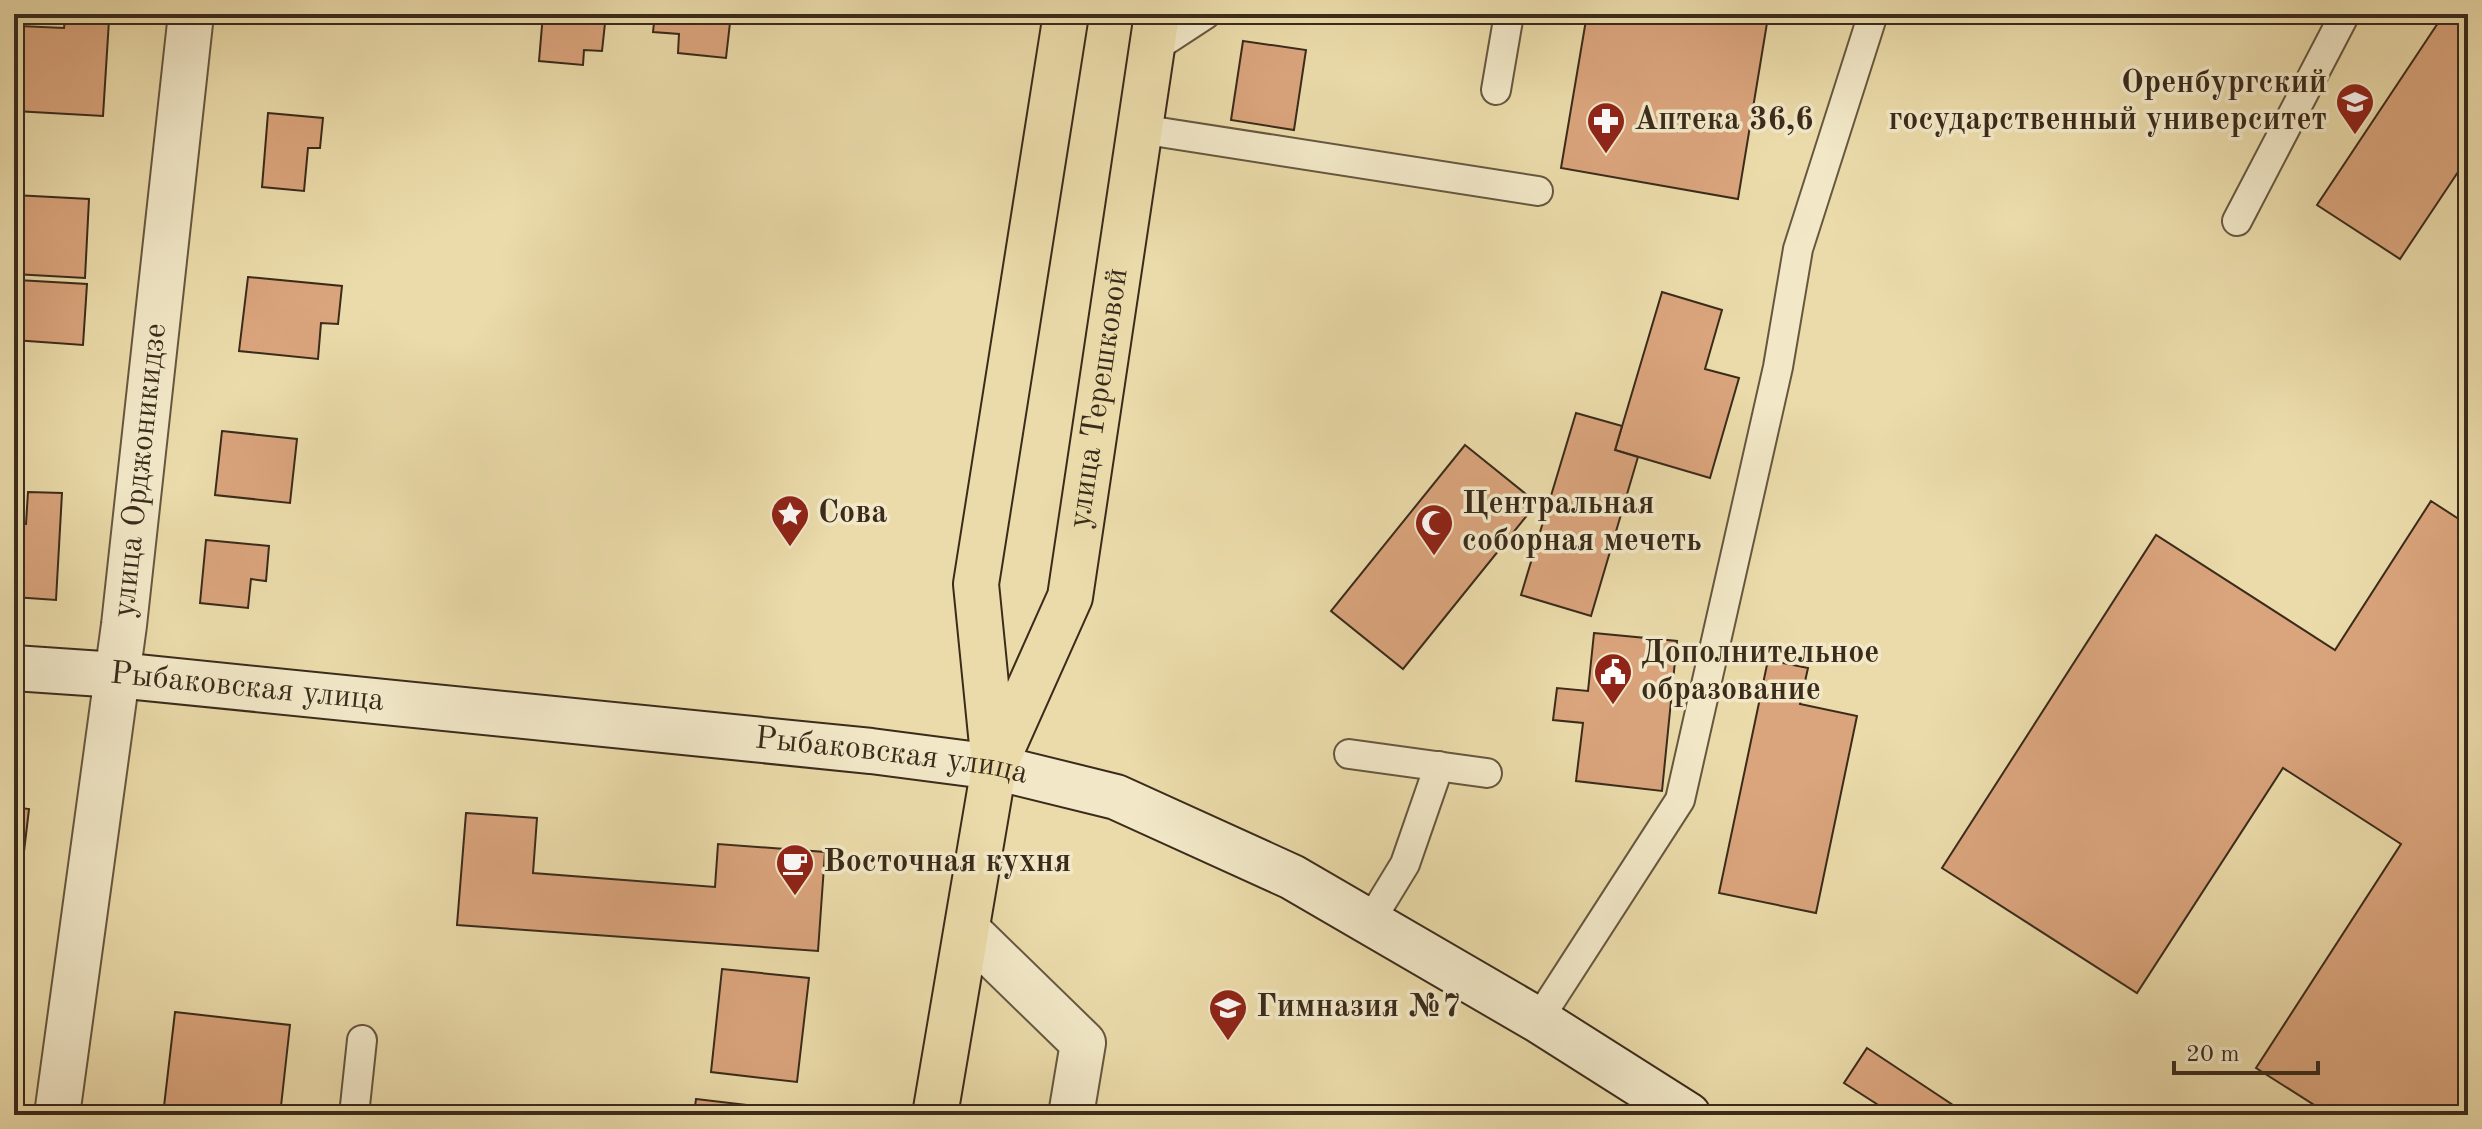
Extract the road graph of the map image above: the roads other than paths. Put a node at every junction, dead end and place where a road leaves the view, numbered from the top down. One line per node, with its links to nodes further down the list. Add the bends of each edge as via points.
1 (191, 14): 13 (main road, улица Орджоникидзе)
2 (1066, 14): 16 (main road, улица Терешковой, via 976,584)
3 (1206, 14): 7 (lane)
4 (1509, 14): 8 (lane)
5 (1873, 14): 20 (lane, via 1798,249 1778,367 1680,800)
6 (2345, 14): 11 (lane)
7 (1154, 32): 9 (main road, улица Терешковой)
8 (1496, 90)
9 (1140, 129): 10 (lane); 16 (main road, улица Терешковой, via 1070,597)
10 (1538, 191)
11 (2237, 221)
12 (14, 668): 13 (main road, Рыбаковская улица)
13 (117, 675): 16 (main road, Рыбаковская улица); 22 (main road, улица Орджоникидзе)
14 (1349, 754): 15 (lane)
15 (1439, 766): 17 (lane); 18 (lane, via 1405,864)
16 (994, 767): 18 (main road, Рыбаковская улица, via 1116,797 1292,877); 19 (main road, улица Терешковой)
17 (1487, 773)
18 (1369, 923): 20 (main road, Рыбаковская улица)
19 (967, 930): 24 (main road, улица Терешковой); 25 (main road, via 1083,1043)
20 (1538, 1020): 26 (main road, Рыбаковская улица)
21 (362, 1040): 23 (lane)
22 (57, 1115)
23 (354, 1115)
24 (935, 1115)
25 (1071, 1115)
26 (1688, 1115)

